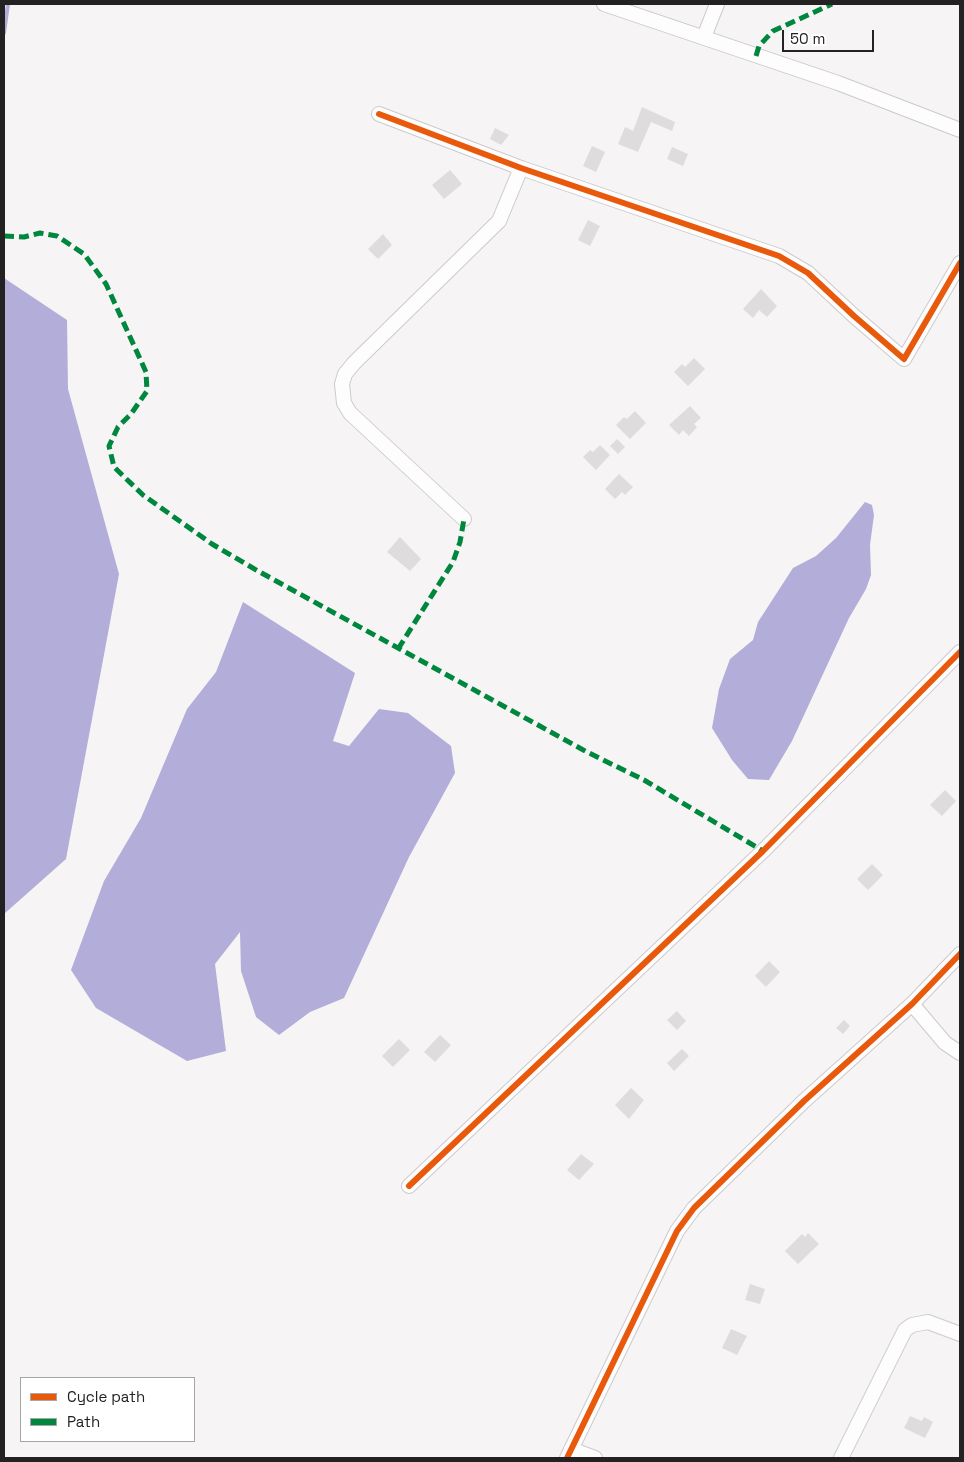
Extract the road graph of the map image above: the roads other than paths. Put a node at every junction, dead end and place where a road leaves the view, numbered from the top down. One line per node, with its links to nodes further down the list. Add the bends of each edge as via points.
1 (604, 4): 3 (street)
2 (717, 4): 3 (street)
3 (704, 37): 5 (street, via 838,83)
4 (379, 114): 6 (street)
5 (960, 130)
6 (521, 168): 7 (street, via 698,227 795,264 904,359); 8 (street, via 499,221 354,363 342,384 344,403 350,413)
7 (960, 263)
8 (464, 519)
9 (960, 652): 13 (street, via 763,850)
10 (960, 954): 11 (street)
11 (912, 1004): 12 (street, via 946,1043); 15 (street, via 804,1101 694,1208 677,1231)
12 (960, 1053)
13 (409, 1186)
14 (960, 1334): 17 (street, via 928,1322 920,1322 905,1330)
15 (569, 1453): 16 (street)
16 (595, 1458)
17 (841, 1458)

